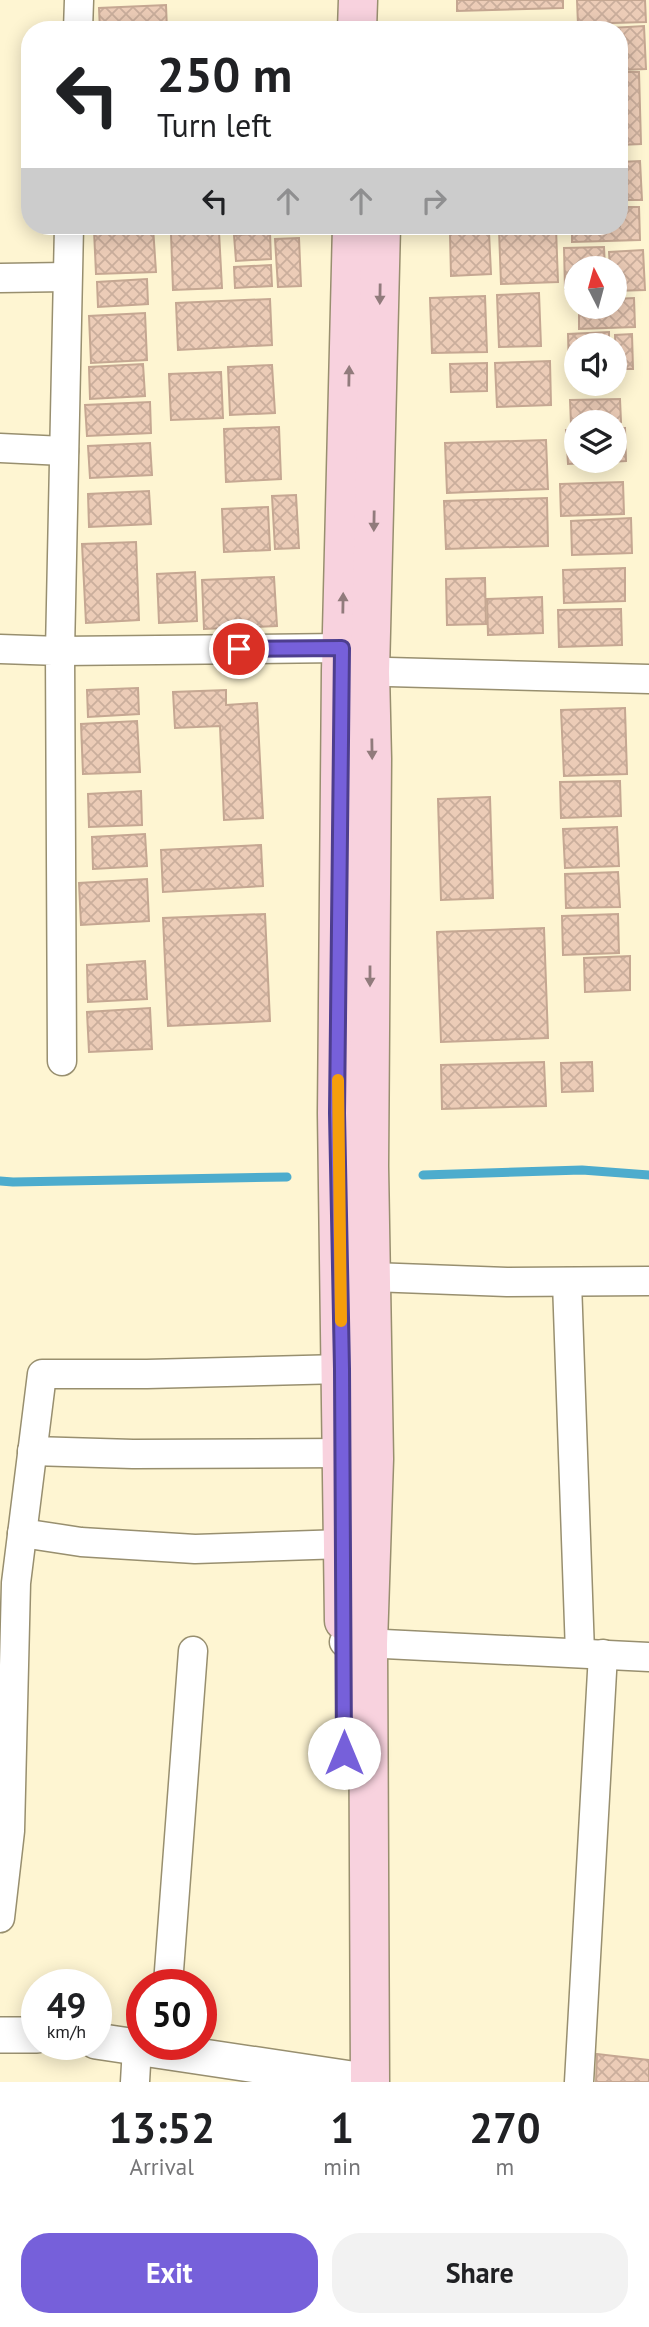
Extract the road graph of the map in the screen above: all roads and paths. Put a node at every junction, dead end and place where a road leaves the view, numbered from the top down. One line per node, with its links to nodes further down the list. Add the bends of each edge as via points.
1 (79, 0): 4 (street)
2 (358, 0): 5 (main road)
3 (384, 0): 6 (main road)
4 (78, 21)
5 (357, 21)
6 (384, 21)
7 (69, 235): 10 (street)
8 (352, 235): 16 (main road, one-way to 8)
9 (380, 235): 16 (main road, one-way to 16)
10 (67, 277): 11 (street); 13 (street)
11 (0, 278)
12 (0, 448): 13 (street)
13 (64, 451): 15 (street)
14 (0, 649): 15 (street)
15 (60, 651): 16 (street); 18 (street)
16 (351, 664): 17 (street); 19 (main road)
17 (649, 679)
18 (62, 1061)
19 (353, 1165): 20 (main road); 23 (main road)
20 (372, 1277): 22 (street); 28 (main road, via 374,1460)
21 (649, 1281): 22 (street)
22 (567, 1282): 30 (street)
23 (342, 1369): 24 (street, via 42,1374); 25 (main road)
24 (32, 1451): 25 (street); 26 (street)
25 (343, 1453): 27 (main road)
26 (22, 1533): 27 (street, via 81,1542 195,1549); 32 (street)
27 (343, 1544): 28 (main road)
28 (356, 1643): 30 (street); 40 (main road)
29 (193, 1651): 35 (street)
30 (592, 1654): 31 (street); 42 (street)
31 (649, 1657)
32 (7, 1689): 33 (street)
33 (5, 1833): 34 (street)
34 (0, 1918)
35 (169, 1969)
36 (0, 2035): 37 (street)
37 (21, 2035)
38 (217, 2057): 40 (street)
39 (148, 2060): 41 (street)
40 (360, 2081)
41 (135, 2082)
42 (579, 2082)

